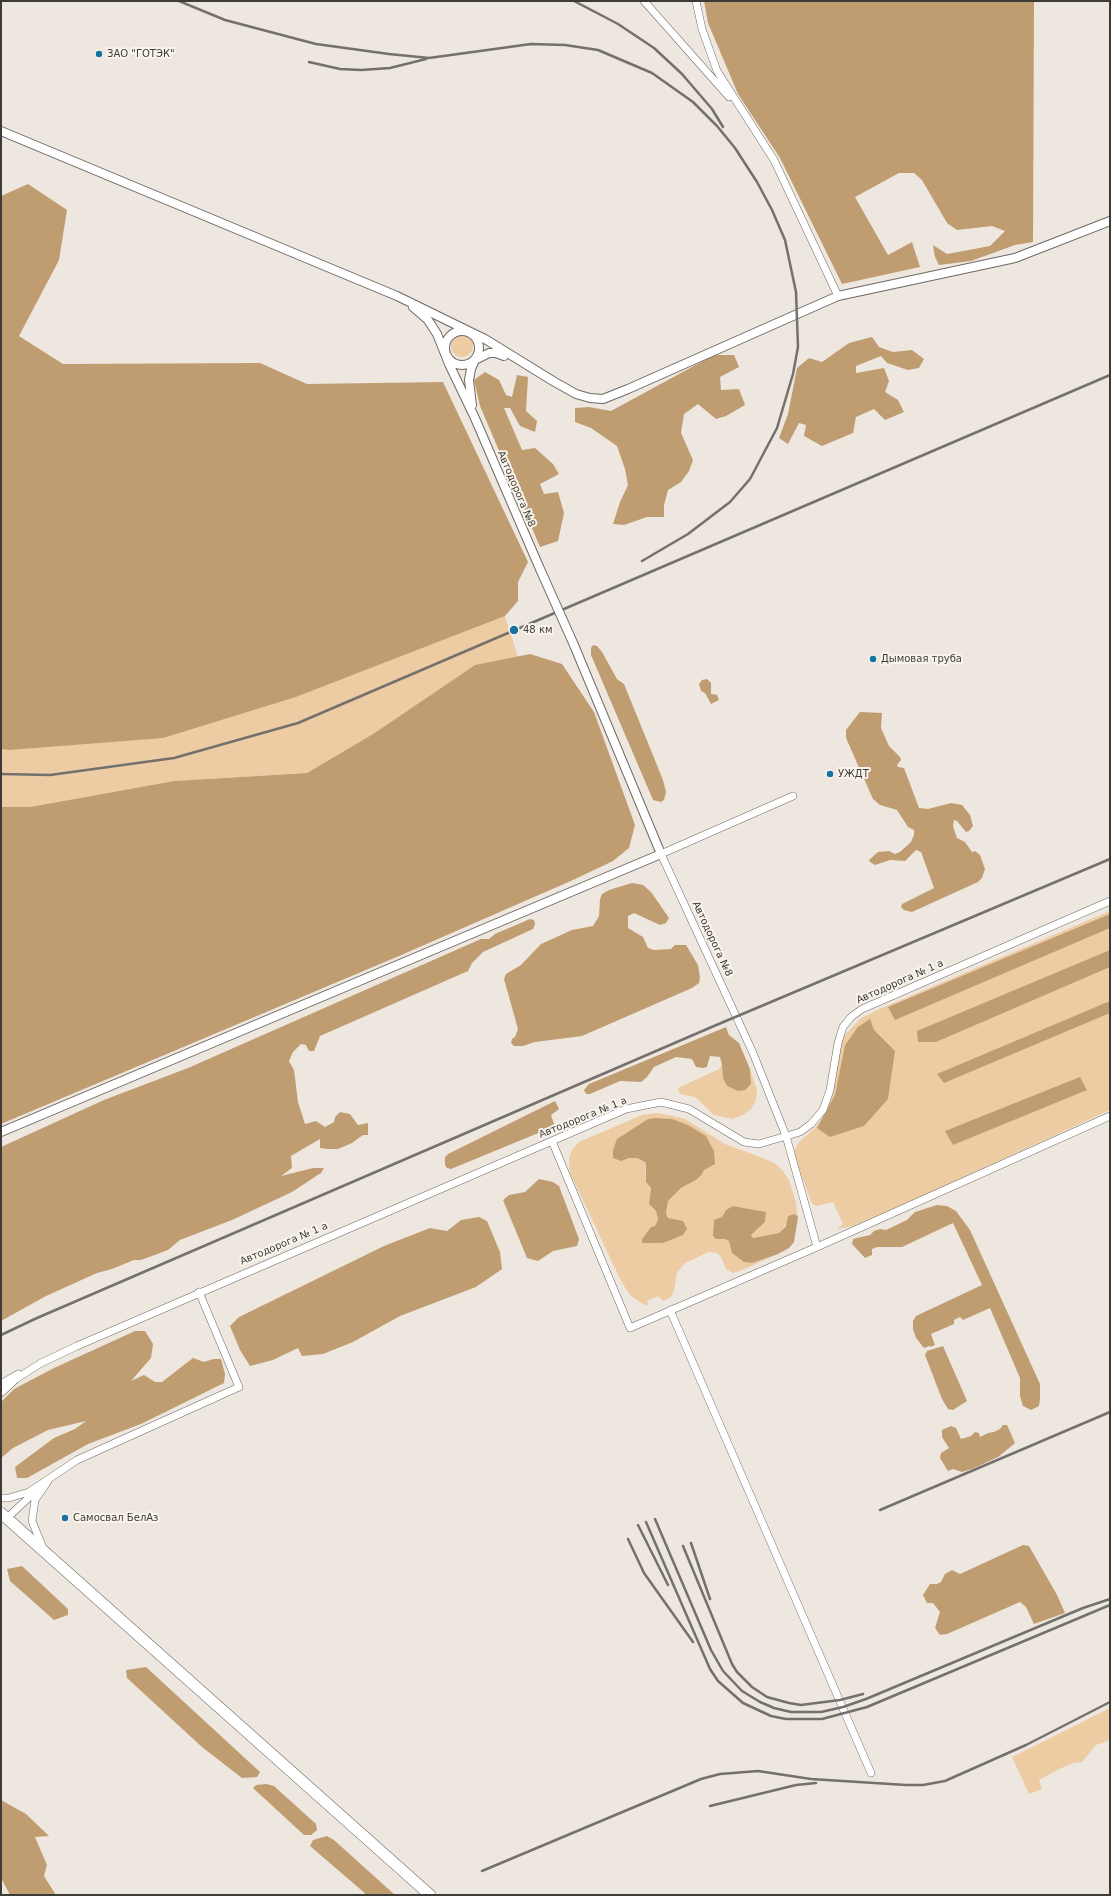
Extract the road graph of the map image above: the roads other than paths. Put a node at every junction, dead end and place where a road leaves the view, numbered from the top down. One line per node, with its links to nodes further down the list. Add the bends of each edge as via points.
1 (644, 1): 3 (street)
2 (696, 1): 3 (street, via 702,29 717,71)
3 (743, 112): 7 (street, via 774,160)
4 (1, 131): 6 (street)
5 (1110, 222): 7 (street, via 1015,258)
6 (397, 296): 8 (street); 9 (street, Автодорога №8, via 428,320)
7 (838, 296): 11 (street, via 603,399 576,394)
8 (471, 332): 9 (street, via 460,331 450,336 446,343); 10 (street, via 479,344); 11 (street)
9 (446, 354): 10 (street, via 459,365); 12 (street, Автодорога №8)
10 (475, 360): 11 (street, via 484,354 496,353); 12 (street, Автодорога №8, via 469,380)
11 (525, 365)
12 (474, 416): 14 (street, Автодорога №8, bridge, via 574,644)
13 (794, 796): 14 (street)
14 (661, 854): 17 (street); 18 (street, Автодорога №8, via 753,1053)
15 (1110, 901): 18 (street, Автодорога № 1 а, via 862,1009 843,1027 830,1090 823,1110 812,1124 800,1132)
16 (1110, 1116): 20 (street)
17 (1, 1132)
18 (786, 1136): 19 (street, Автодорога № 1 а, via 759,1144 744,1142 689,1109 660,1102 626,1109); 20 (street, Автодорога №8)
19 (552, 1141): 21 (street, Автодорога № 1 а); 22 (street, via 630,1328)
20 (817, 1247): 22 (street)
21 (199, 1292): 23 (street, Автодорога № 1 а); 26 (street, via 239,1387 77,1460)
22 (670, 1310): 30 (street)
23 (41, 1363): 24 (street); 25 (street, Автодорога № 1 а, via 16,1379)
24 (1, 1384)
25 (1, 1393)
26 (50, 1477): 27 (street, via 29,1492); 28 (street); 29 (street, via 35,1500 32,1520)
27 (1, 1498)
28 (4, 1516): 29 (highway)
29 (45, 1553): 31 (highway)
30 (871, 1773)
31 (430, 1895)

